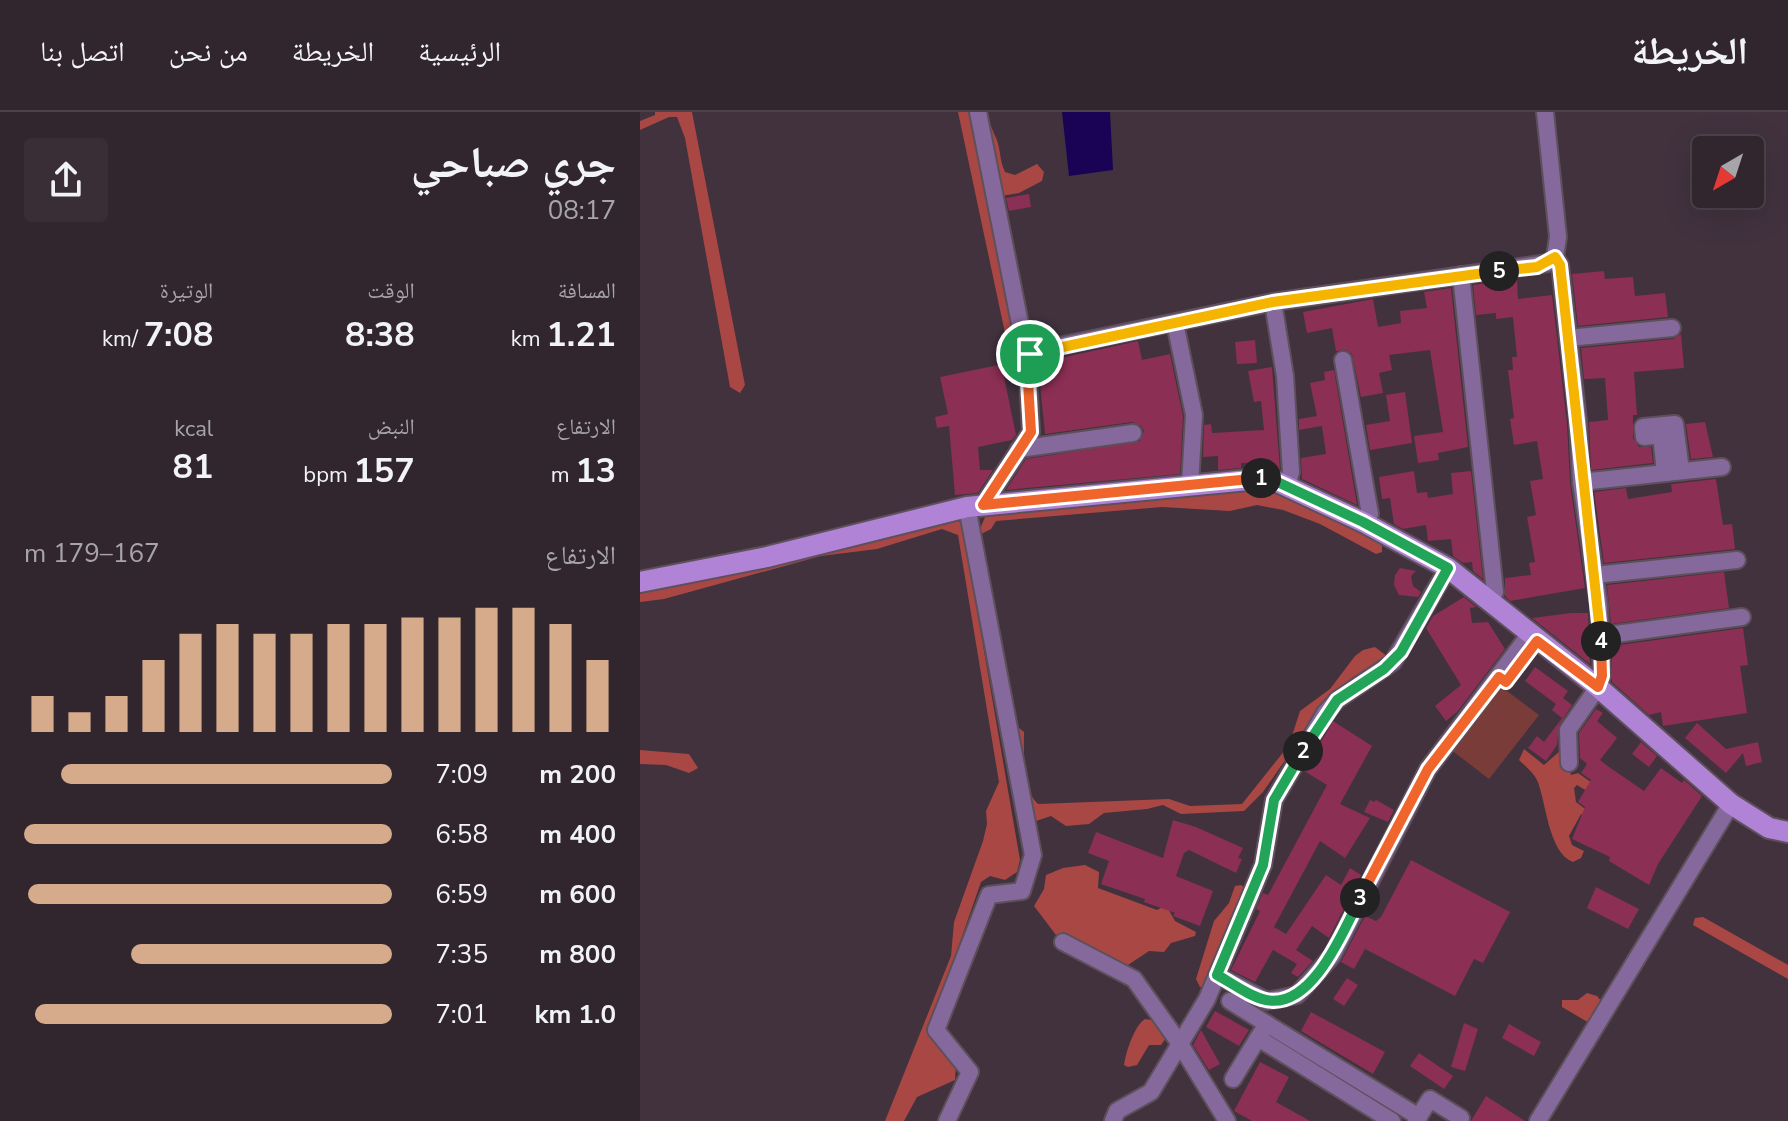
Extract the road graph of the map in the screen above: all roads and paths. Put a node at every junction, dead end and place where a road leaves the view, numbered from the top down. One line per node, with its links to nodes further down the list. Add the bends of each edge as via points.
1 (978, 112): 9 (street)
2 (1545, 112): 3 (street, via 1557,212)
3 (1555, 257): 4 (street, via 1537,267); 8 (street)
4 (1461, 275): 5 (street); 23 (street, via 1495,592)
5 (1273, 302): 6 (street); 16 (street, via 1285,376 1291,472)
6 (1175, 323): 9 (street); 15 (street, via 1194,415)
7 (1672, 328): 8 (street)
8 (1568, 338): 14 (street)
9 (1030, 354): 12 (street)
10 (1343, 360): 18 (street, via 1370,514)
11 (1133, 433): 12 (street)
12 (1027, 443): 17 (street)
13 (1722, 467): 14 (street)
14 (1581, 482): 21 (street)
15 (1190, 485): 16 (street, via 1269,478); 17 (street)
16 (1287, 487): 18 (street)
17 (975, 506): 22 (street); 40 (street, via 1033,855 1022,891 989,895 936,1030 970,1072)
18 (1366, 523): 20 (street)
19 (1737, 560): 21 (street)
20 (1448, 568): 23 (street); 32 (street, via 1401,652 1325,713 1274,800 1263,865)
21 (1595, 575): 25 (street)
22 (640, 582)
23 (1489, 602): 26 (street)
24 (1742, 617): 25 (street)
25 (1601, 636): 27 (street)
26 (1533, 638): 27 (street); 32 (street, via 1506,682 1499,677 1428,769 1332,956 1297,995 1267,1001)
27 (1598, 687): 28 (street, via 1568,730); 29 (street)
28 (1569, 763)
29 (1731, 804): 30 (street, via 1769,828); 44 (street)
30 (1788, 832)
31 (1063, 942): 36 (street, via 1134,979)
32 (1217, 975): 36 (street)
33 (1230, 1001): 34 (street)
34 (1267, 1024): 35 (street); 39 (street)
35 (1258, 1038): 37 (street); 43 (street)
36 (1180, 1044): 41 (street, via 1151,1092 1117,1111); 42 (street)
37 (1233, 1079)
38 (1461, 1118): 39 (street, via 1430,1099)
39 (1418, 1119)
40 (947, 1121)
41 (1113, 1121)
42 (1227, 1121)
43 (1392, 1121)
44 (1538, 1121)

